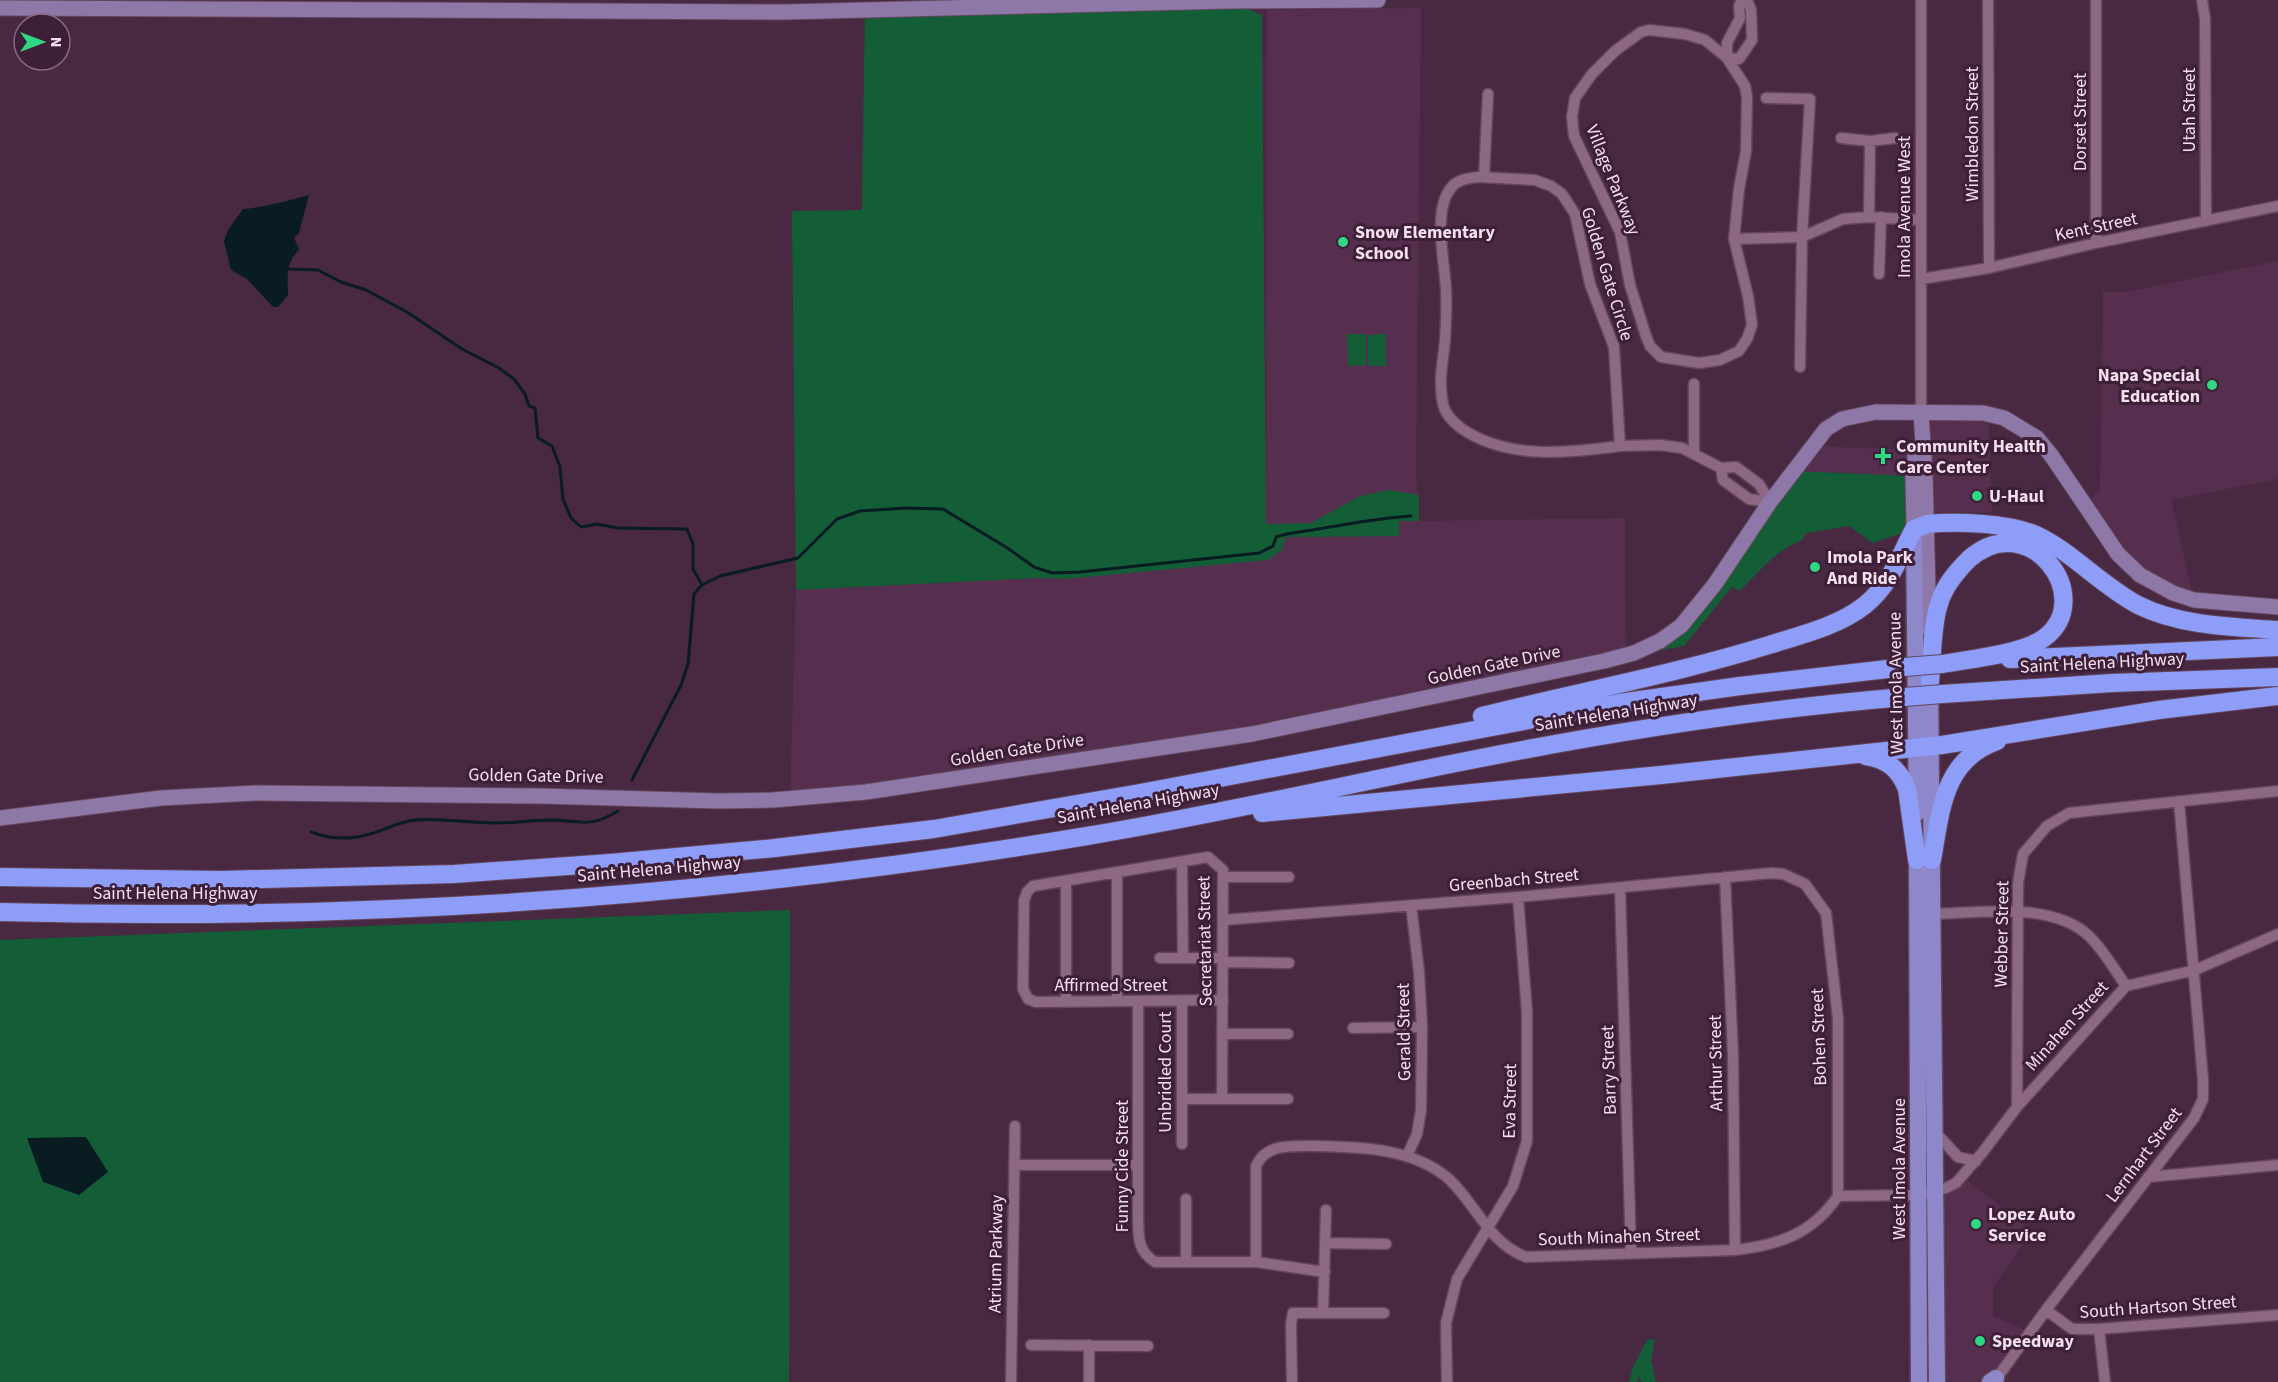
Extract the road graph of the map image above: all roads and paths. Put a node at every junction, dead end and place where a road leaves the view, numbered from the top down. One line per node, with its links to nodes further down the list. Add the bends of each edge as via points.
1 (1228, 0): 2 (street); 10 (street)
2 (1378, 0)
3 (1742, 0): 12 (street, via 1740,18 1727,43)
4 (1747, 0): 12 (street, via 1752,40 1738,59)
5 (1921, 0): 22 (street, Imola Avenue West)
6 (1988, 0): 27 (street, Wimbledon Street)
7 (2096, 0): 26 (street, Dorset Street)
8 (2202, 0): 23 (street, Utah Street)
9 (176, 4): 10 (street); 11 (street)
10 (811, 5)
11 (0, 8)
12 (1727, 58): 25 (street, Village Parkway, via 1745,86 1748,117); 25 (street, Village Parkway, via 1705,40 1685,34 1641,32 1592,74 1575,98 1572,117 1574,136 1620,232 1630,285 1650,346 1661,357 1699,363 1720,360 1739,351 1747,339 1752,325)
13 (1488, 94): 18 (street)
14 (1766, 98): 24 (street, via 1810,99)
15 (1841, 138): 17 (street)
16 (1895, 138): 17 (street)
17 (1870, 141): 20 (street)
18 (1484, 177): 33 (street, Golden Gate Circle, via 1534,180 1551,186 1562,194 1575,214 1590,284 1614,347); 33 (street, Golden Gate Circle, via 1464,179 1451,187 1440,212 1446,291 1439,380 1443,407 1454,422 1477,440 1510,448 1576,452)
19 (2278, 206): 23 (street, Kent Street)
20 (1869, 217): 21 (street); 24 (street, via 1843,219)
21 (1881, 217): 22 (street); 28 (street)
22 (1920, 220): 29 (street, Imola Avenue West)
23 (2206, 221): 26 (street, Kent Street)
24 (1802, 237): 25 (street); 30 (street)
25 (1734, 239)
26 (2097, 243): 27 (street, Kent Street)
27 (1989, 268): 29 (street, Kent Street)
28 (1879, 274)
29 (1921, 279): 32 (street, Imola Avenue West)
30 (1800, 367)
31 (1694, 384): 34 (street)
32 (1921, 413): 36 (street, Golden Gate Drive, via 1876,412 1842,419 1826,429); 37 (street, West Imola Avenue); 38 (street, Golden Gate Drive, via 1983,413 2021,427 2037,438 2118,554 2161,588 2194,600)
33 (1620, 446): 34 (street, Golden Gate Circle, via 1682,448)
34 (1694, 453): 35 (street, Golden Gate Circle)
35 (1721, 468): 36 (street, Golden Gate Circle, via 1736,467 1759,484); 36 (street, Golden Gate Circle, via 1723,480 1749,500)
36 (1770, 502): 51 (street, Golden Gate Drive, via 1698,608 1660,641 1634,653 1252,734 897,788 773,800 256,793 161,798)
37 (1921, 526): 39 (highway, via 2018,528 2052,544 2117,592 2156,612 2189,621); 43 (street, West Imola Avenue); 46 (main road, West Imola Avenue); 48 (highway, via 1881,590 1865,605 1800,636 1677,671)
38 (2278, 607)
39 (2278, 630)
40 (2278, 647): 41 (highway, Saint Helena Highway)
41 (1942, 664): 43 (highway, via 2021,649 2052,631 2061,613 2062,598 2059,580 2043,555 2018,544 1998,544 1978,552 1959,568 1938,606); 48 (highway, Saint Helena Highway, bridge, via 1619,703)
42 (2278, 676): 43 (highway, Saint Helena Highway)
43 (1936, 688): 46 (main road, West Imola Avenue); 52 (highway, Saint Helena Highway, bridge, via 1905,697 1598,736)
44 (2278, 696): 45 (highway)
45 (2026, 730): 46 (highway); 53 (highway, via 1966,758 1950,781)
46 (1924, 746): 47 (highway); 53 (main road, West Imola Avenue)
47 (1849, 755): 52 (highway); 53 (highway, via 1886,761 1900,773)
48 (1180, 785): 59 (highway, Saint Helena Highway, via 934,829 588,865 300,879)
49 (2278, 791): 50 (street, Webber Street)
50 (2179, 801): 66 (street, Webber Street, via 2069,813 2047,826 2023,854 2018,883); 74 (street, Lernhart Street)
51 (0, 818)
52 (1165, 822): 65 (highway, Saint Helena Highway, via 935,860 590,897 289,913)
53 (1925, 860): 67 (main road, West Imola Avenue); 100 (main road, West Imola Avenue)
54 (1182, 862): 55 (street, Secretariat Street); 56 (street, Secretariat Street, via 1208,857 1223,870); 71 (street)
55 (1117, 872): 60 (street, Secretariat Street); 78 (street)
56 (1223, 877): 57 (street); 68 (street, Secretariat Street)
57 (1288, 877)
58 (1725, 877): 61 (street, Greenbach Street, via 1771,873); 62 (street, Greenbach Street); 107 (street, Arthur Street, via 1733,1055)
59 (0, 878)
60 (1066, 881): 76 (street); 81 (street, Secretariat Street, via 1033,886 1024,901 1023,989 1028,999)
61 (1805, 884): 101 (street, Bohen Street, via 1826,913 1830,937 1838,1019)
62 (1620, 888): 63 (street, Greenbach Street); 108 (street, Barry Street)
63 (1518, 897): 64 (street, Greenbach Street); 104 (street, Eva Street, via 1527,1012 1527,1141 1513,1186)
64 (1411, 905): 68 (street, Greenbach Street); 82 (street, Gerald Street)
65 (0, 912)
66 (2019, 913): 67 (street); 75 (street, via 2048,914 2077,926 2090,936); 89 (street, Webber Street)
67 (1933, 915): 91 (main road, West Imola Avenue)
68 (1223, 921): 72 (street, Secretariat Street)
69 (2278, 934): 74 (street, Minahen Street)
70 (1160, 958): 71 (street)
71 (1183, 958): 72 (street)
72 (1223, 960): 73 (street); 77 (street, Secretariat Street)
73 (1289, 963)
74 (2195, 970): 75 (street, Minahen Street); 98 (street, Lernhart Street, via 2203,1098 2194,1118)
75 (2126, 986): 89 (street, Minahen Street)
76 (1066, 1000): 78 (street, Affirmed Street); 81 (street, Affirmed Street)
77 (1223, 1000): 80 (street, Affirmed Street); 84 (street, Secretariat Street)
78 (1117, 1001): 79 (street, Affirmed Street)
79 (1138, 1001): 80 (street, Affirmed Street); 96 (street, Funny Cide Street)
80 (1182, 1001): 86 (street, Unbridled Court)
81 (1036, 1002)
82 (1422, 1027): 83 (street); 93 (street, Gerald Street, via 1421,1110 1417,1134)
83 (1353, 1028)
84 (1222, 1034): 85 (street); 87 (street, Secretariat Street)
85 (1288, 1034)
86 (1182, 1099): 87 (street); 92 (street, Unbridled Court)
87 (1222, 1099): 88 (street)
88 (1288, 1099)
89 (2017, 1107): 94 (street, Minahen Street)
90 (1015, 1126): 95 (street, Atrium Parkway)
91 (1935, 1132): 94 (street, via 1958,1157); 99 (main road, West Imola Avenue)
92 (1182, 1144)
93 (1407, 1156): 104 (street, South Minahen Street, via 1450,1180); 110 (street, South Minahen Street, via 1342,1147 1271,1148 1256,1166)
94 (1976, 1161): 99 (street, Minahen Street, via 1956,1183)
95 (1014, 1165): 96 (street); 122 (street, Atrium Parkway)
96 (1138, 1165): 109 (street, Funny Cide Street, via 1139,1242 1146,1256 1155,1262)
97 (2278, 1165): 98 (street)
98 (2148, 1177): 112 (street, Lernhart Street)
99 (1936, 1191): 100 (street, Minahen Street); 120 (main road, West Imola Avenue)
100 (1919, 1195): 101 (street); 126 (main road, West Imola Avenue)
101 (1838, 1196): 107 (street, South Minahen Street, via 1799,1233 1781,1242)
102 (1186, 1199): 109 (street)
103 (1326, 1210): 105 (street)
104 (1488, 1229): 108 (street, South Minahen Street, via 1506,1247 1526,1257); 125 (street, Eva Street, via 1457,1279 1446,1323)
105 (1325, 1243): 106 (street); 111 (street)
106 (1386, 1244)
107 (1735, 1250): 108 (street, South Minahen Street)
108 (1631, 1252)
109 (1186, 1262): 110 (street, Funny Cide Street)
110 (1256, 1262): 111 (street, Funny Cide Street)
111 (1324, 1272): 113 (street)
112 (2046, 1310): 116 (street, South Hartson Street, via 2072,1329); 121 (street, Lernhart Street)
113 (1323, 1313): 114 (street); 124 (street, via 1293,1313)
114 (1384, 1313)
115 (2278, 1315): 116 (street, South Hartson Street)
116 (2099, 1329): 127 (street)
117 (1030, 1345): 118 (street)
118 (1089, 1345): 119 (street); 123 (street)
119 (1148, 1346)
120 (1941, 1379)
121 (1993, 1381)
122 (1011, 1382)
123 (1089, 1382)
124 (1292, 1382)
125 (1447, 1382)
126 (1919, 1382)
127 (2105, 1382)

